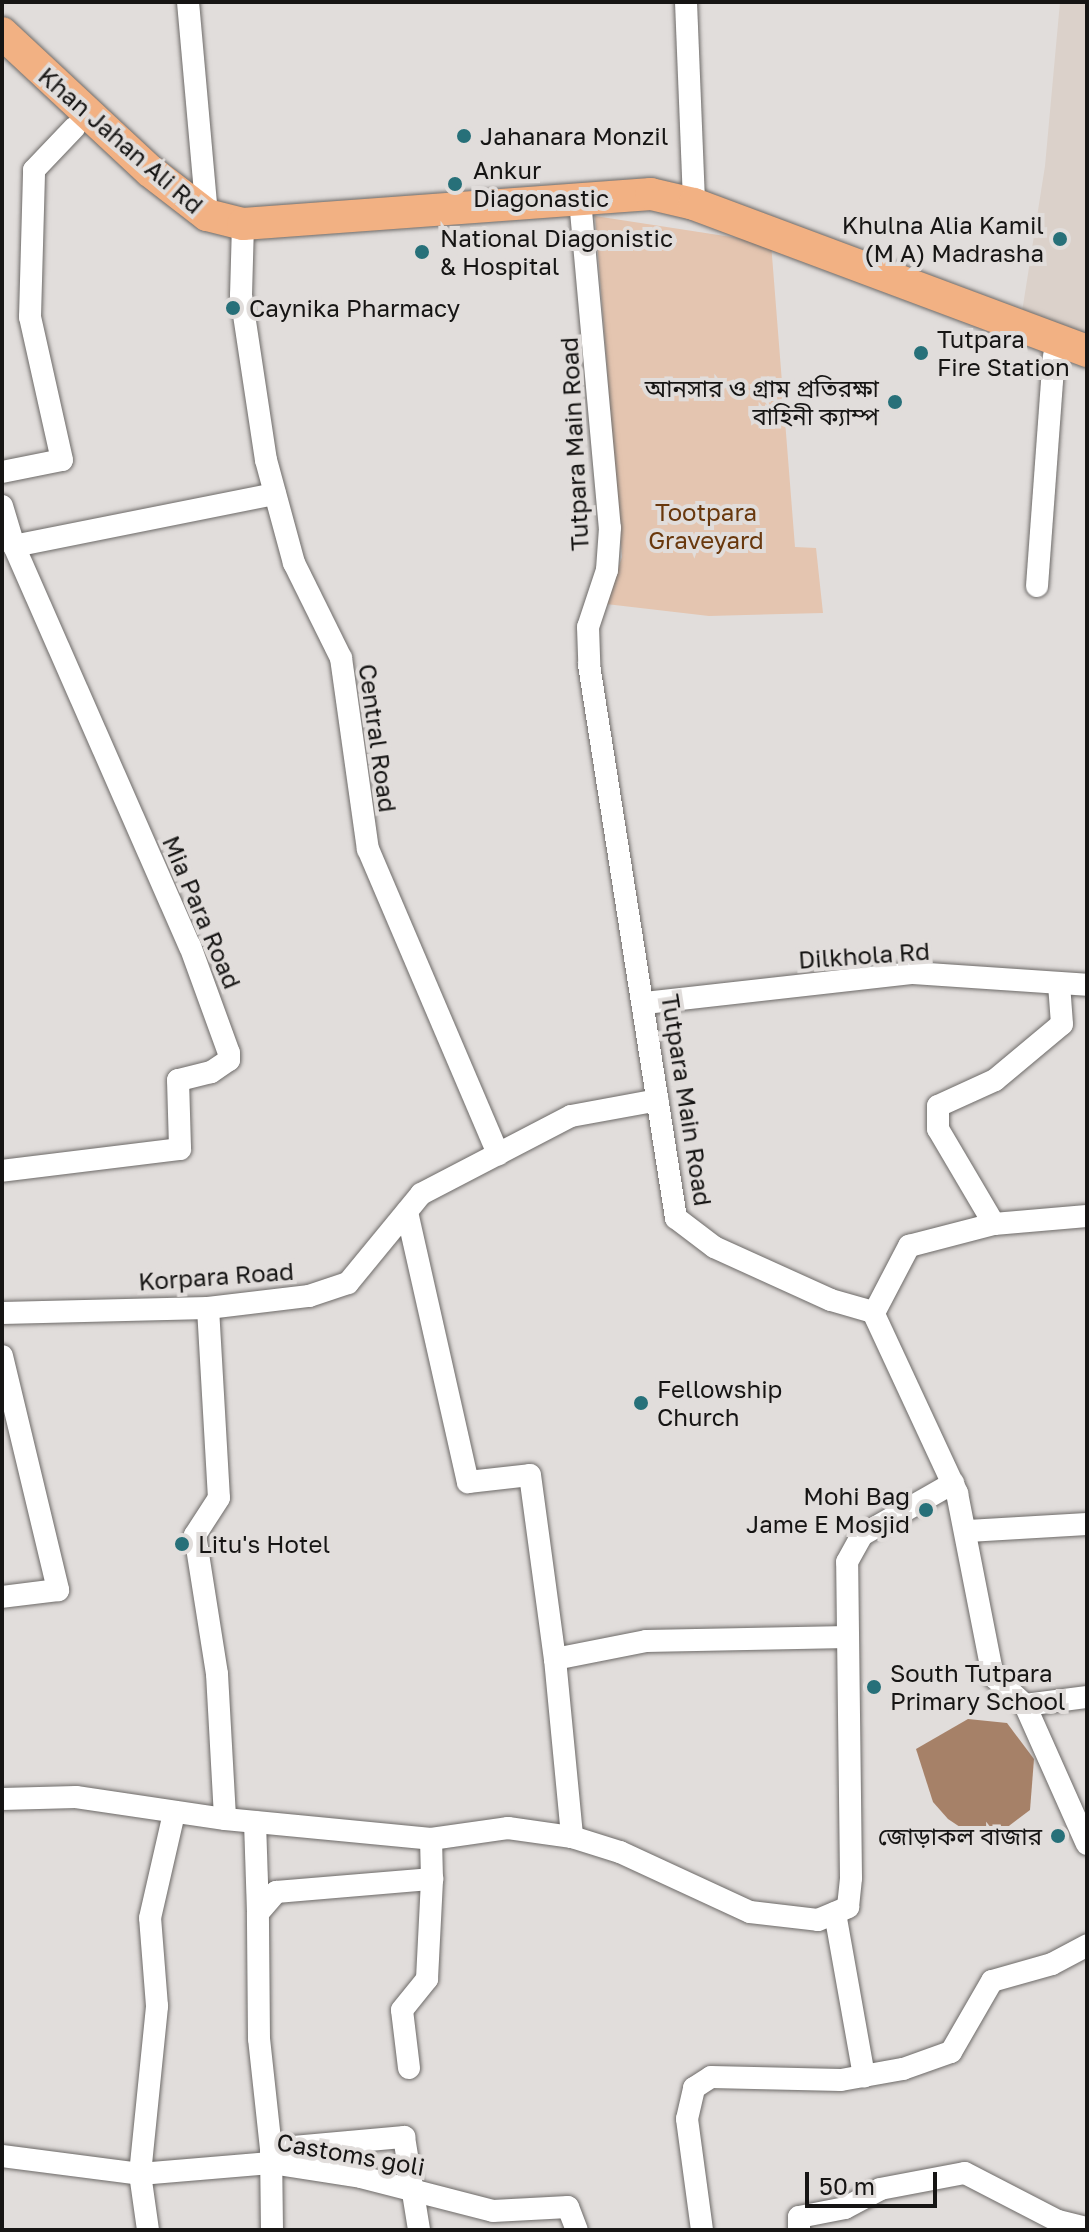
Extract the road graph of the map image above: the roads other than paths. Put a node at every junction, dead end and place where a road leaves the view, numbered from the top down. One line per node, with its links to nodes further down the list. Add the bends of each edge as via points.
1 (188, 2): 8 (street)
2 (686, 2): 6 (street)
3 (2, 33): 8 (highway, Khan Jahan Ali Rd, via 150,171)
4 (2, 59): 5 (highway, Khan Jahan Ali Rd)
5 (74, 128): 9 (highway, Khan Jahan Ali Rd, via 193,231); 13 (street, via 34,170 30,317 62,460)
6 (694, 204): 7 (highway, Khan Jahan Ali Rd, via 651,194); 10 (highway, Khan Jahan Ali Rd)
7 (580, 206): 9 (highway, Khan Jahan Ali Rd); 11 (highway, Khan Jahan Ali Rd, via 648,208 690,216); 20 (street, Tutpara Main Road, via 610,528 607,570 588,627 589,665)
8 (207, 215): 9 (highway, Khan Jahan Ali Rd)
9 (243, 233): 14 (street, Central Road, via 241,295)
10 (1087, 351)
11 (1054, 357): 12 (highway, Khan Jahan Ali Rd); 17 (street)
12 (1087, 369)
13 (2, 472)
14 (275, 494): 16 (street); 22 (street, Central Road, via 294,563 341,658 368,849)
15 (2, 506): 16 (street, Mia Para Road)
16 (14, 546): 23 (street, Mia Para Road, via 190,946 229,1060 211,1072 178,1080 180,1149)
17 (1037, 586)
18 (1059, 984): 19 (street, Dilkhola Rd); 20 (street, Dilkhola Rd, via 913,973); 26 (street, via 1062,1024 995,1080 938,1106 938,1129)
19 (1087, 985)
20 (645, 1003): 21 (street, Tutpara Main Road)
21 (658, 1100): 22 (street, Korpara Road, via 571,1116); 29 (street, Tutpara Main Road, via 676,1218 714,1247 831,1300)
22 (498, 1154): 24 (street, Korpara Road, via 421,1194)
23 (2, 1171)
24 (407, 1212): 27 (street, Korpara Road, via 348,1283 309,1296); 36 (street, via 468,1482 530,1475)
25 (1087, 1216): 26 (street)
26 (994, 1224): 29 (street, via 909,1246)
27 (208, 1308): 28 (street, Korpara Road); 42 (street, via 219,1498 195,1535 217,1674)
28 (2, 1313)
29 (874, 1313): 31 (street)
30 (2, 1356): 34 (street, via 58,1590)
31 (953, 1483): 33 (street); 35 (street, via 862,1535 847,1562)
32 (1087, 1524): 33 (street)
33 (968, 1531): 38 (street, via 988,1662 993,1676)
34 (2, 1597)
35 (848, 1637): 36 (street, via 646,1641); 49 (street, via 851,1878 848,1907)
36 (555, 1659): 44 (street)
37 (1087, 1697): 38 (street)
38 (1025, 1705): 40 (street)
39 (2, 1799): 41 (street, via 76,1797)
40 (1078, 1801): 46 (street)
41 (174, 1813): 42 (street); 55 (street, via 150,1918 157,2006)
42 (225, 1819): 43 (street)
43 (255, 1822): 45 (street); 48 (street)
44 (572, 1837): 45 (street, via 508,1828); 49 (street, via 620,1852 750,1912 818,1920)
45 (431, 1839): 47 (street)
46 (1087, 1844)
47 (432, 1879): 48 (street, via 276,1892); 51 (street, via 427,1979 402,2010)
48 (258, 1913): 54 (street, via 259,2039)
49 (835, 1913): 52 (street)
50 (1087, 1945): 52 (street, via 1052,1964 992,1981 951,2052)
51 (409, 2068)
52 (864, 2076): 62 (street, via 711,2077 694,2088 687,2119)
53 (2, 2156): 55 (street, Castoms goli)
54 (271, 2156): 55 (street, Castoms goli); 56 (street, Castoms goli); 56 (street, via 404,2137); 59 (street)
55 (140, 2174): 58 (street)
56 (414, 2190): 60 (street); 61 (street, Castoms goli, via 493,2211 568,2207)
57 (1087, 2228): 63 (street, via 1058,2221 965,2173 880,2189 845,2208 799,2217)
58 (148, 2230)
59 (272, 2230)
60 (419, 2230)
61 (577, 2230)
62 (702, 2230)
63 (799, 2230)

